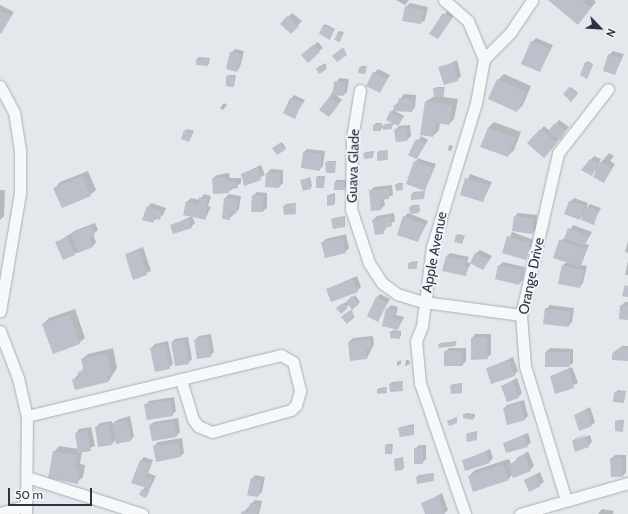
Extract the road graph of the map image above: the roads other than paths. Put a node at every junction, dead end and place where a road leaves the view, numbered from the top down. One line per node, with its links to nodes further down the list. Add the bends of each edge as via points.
1 (444, 0): 3 (street, via 468,21)
2 (532, 0): 3 (street, via 510,33)
3 (484, 59): 7 (street, Apple Avenue, via 476,103 432,248)
4 (0, 86): 8 (street, via 14,112 20,150 20,193)
5 (608, 89): 9 (street, Orange Drive, via 558,153)
6 (360, 90): 7 (street, Guava Glade, via 352,138 351,210 369,263 382,283 397,294)
7 (424, 302): 9 (street, Guava Glade); 19 (street, Apple Avenue, via 422,326 416,341 420,383)
8 (0, 311)
9 (521, 315): 15 (street, Orange Drive, via 525,366)
10 (0, 331): 12 (street, via 18,378)
11 (181, 380): 11 (street, via 281,355 293,362 300,391 298,400 291,410 212,432 198,426 192,419); 12 (street)
12 (27, 416): 13 (street)
13 (27, 477): 16 (street); 18 (street)
14 (628, 483): 15 (street)
15 (566, 500): 20 (street)
16 (26, 510): 17 (street)
17 (0, 513)
18 (142, 514)
19 (466, 514)
20 (520, 514)

